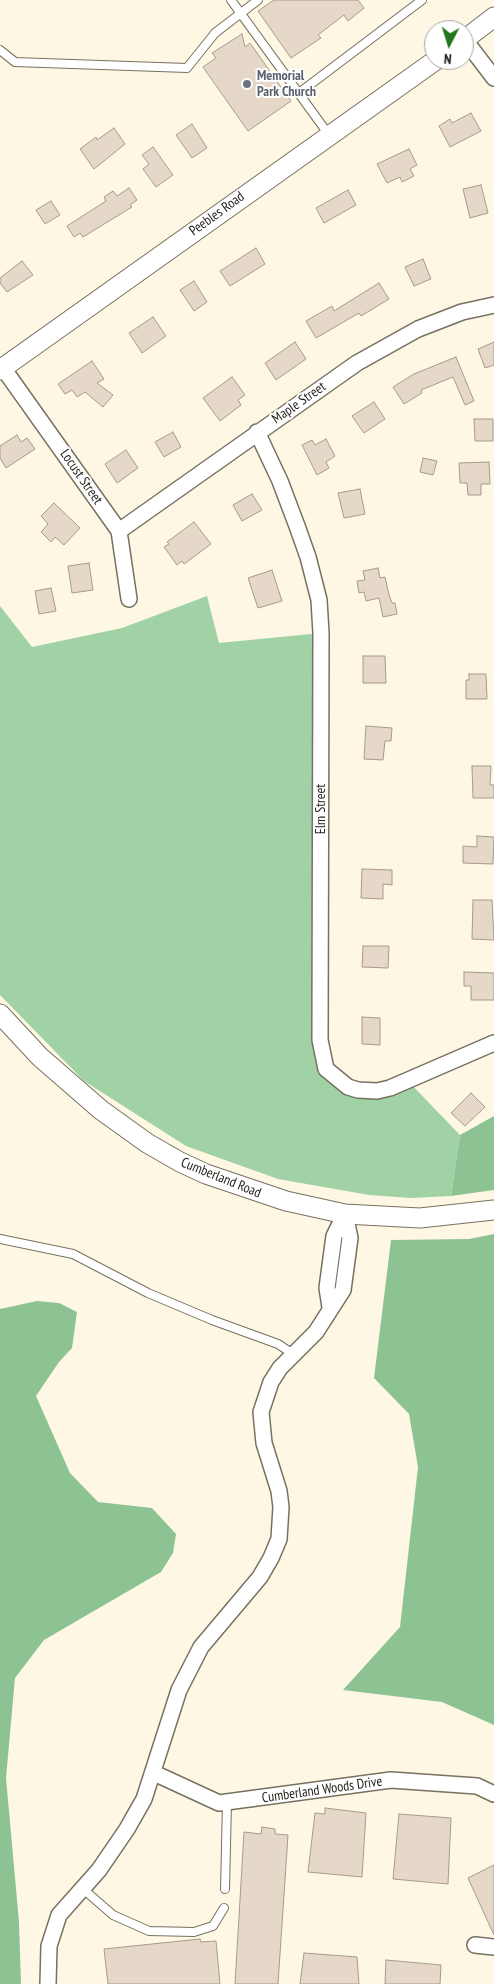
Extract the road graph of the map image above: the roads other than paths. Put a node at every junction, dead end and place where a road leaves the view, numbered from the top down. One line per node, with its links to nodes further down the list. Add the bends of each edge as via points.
1 (231, 0): 4 (lane)
2 (258, 0): 4 (lane)
3 (422, 0): 11 (lane)
4 (241, 14): 7 (lane, via 215,34 187,68 15,62); 11 (lane)
5 (494, 17): 6 (street)
6 (474, 32)
7 (0, 50)
8 (474, 53): 10 (street)
9 (424, 68): 12 (street, Peebles Road)
10 (494, 78)
11 (299, 93): 12 (lane)
12 (329, 134): 14 (street, Peebles Road)
13 (494, 305): 15 (street, Maple Street, via 437,321 396,340)
14 (1, 369): 16 (street, Locust Street)
15 (257, 432): 16 (street, Maple Street); 19 (street, Elm Street, via 300,533 319,600 320,1040 326,1069 339,1082 367,1092 390,1088)
16 (119, 531): 17 (street, Locust Street)
17 (129, 599)
18 (0, 1014): 21 (street, Cumberland Road, via 68,1084 180,1162 260,1194)
19 (494, 1044)
20 (494, 1210): 21 (street, Cumberland Road, via 420,1218)
21 (346, 1214): 23 (street, via 334,1236 327,1288 330,1307 316,1332)
22 (0, 1239): 23 (lane, via 73,1254 148,1293 278,1344)
23 (293, 1354): 24 (street, via 271,1382 261,1412 264,1443 282,1507 278,1539 260,1577 212,1631 192,1664 168,1717)
24 (154, 1773): 26 (street, Cumberland Woods Drive, via 219,1803); 27 (street, via 127,1829 99,1870)
25 (494, 1794): 26 (street, Cumberland Woods Drive, via 477,1786 391,1780)
26 (227, 1802): 28 (lane)
27 (82, 1888): 29 (lane, via 113,1915 149,1931 194,1932 213,1926); 32 (street, via 59,1915 54,1928 49,1946)
28 (225, 1889)
29 (224, 1908)
30 (475, 1944): 31 (street)
31 (494, 1947)
32 (48, 1984)

